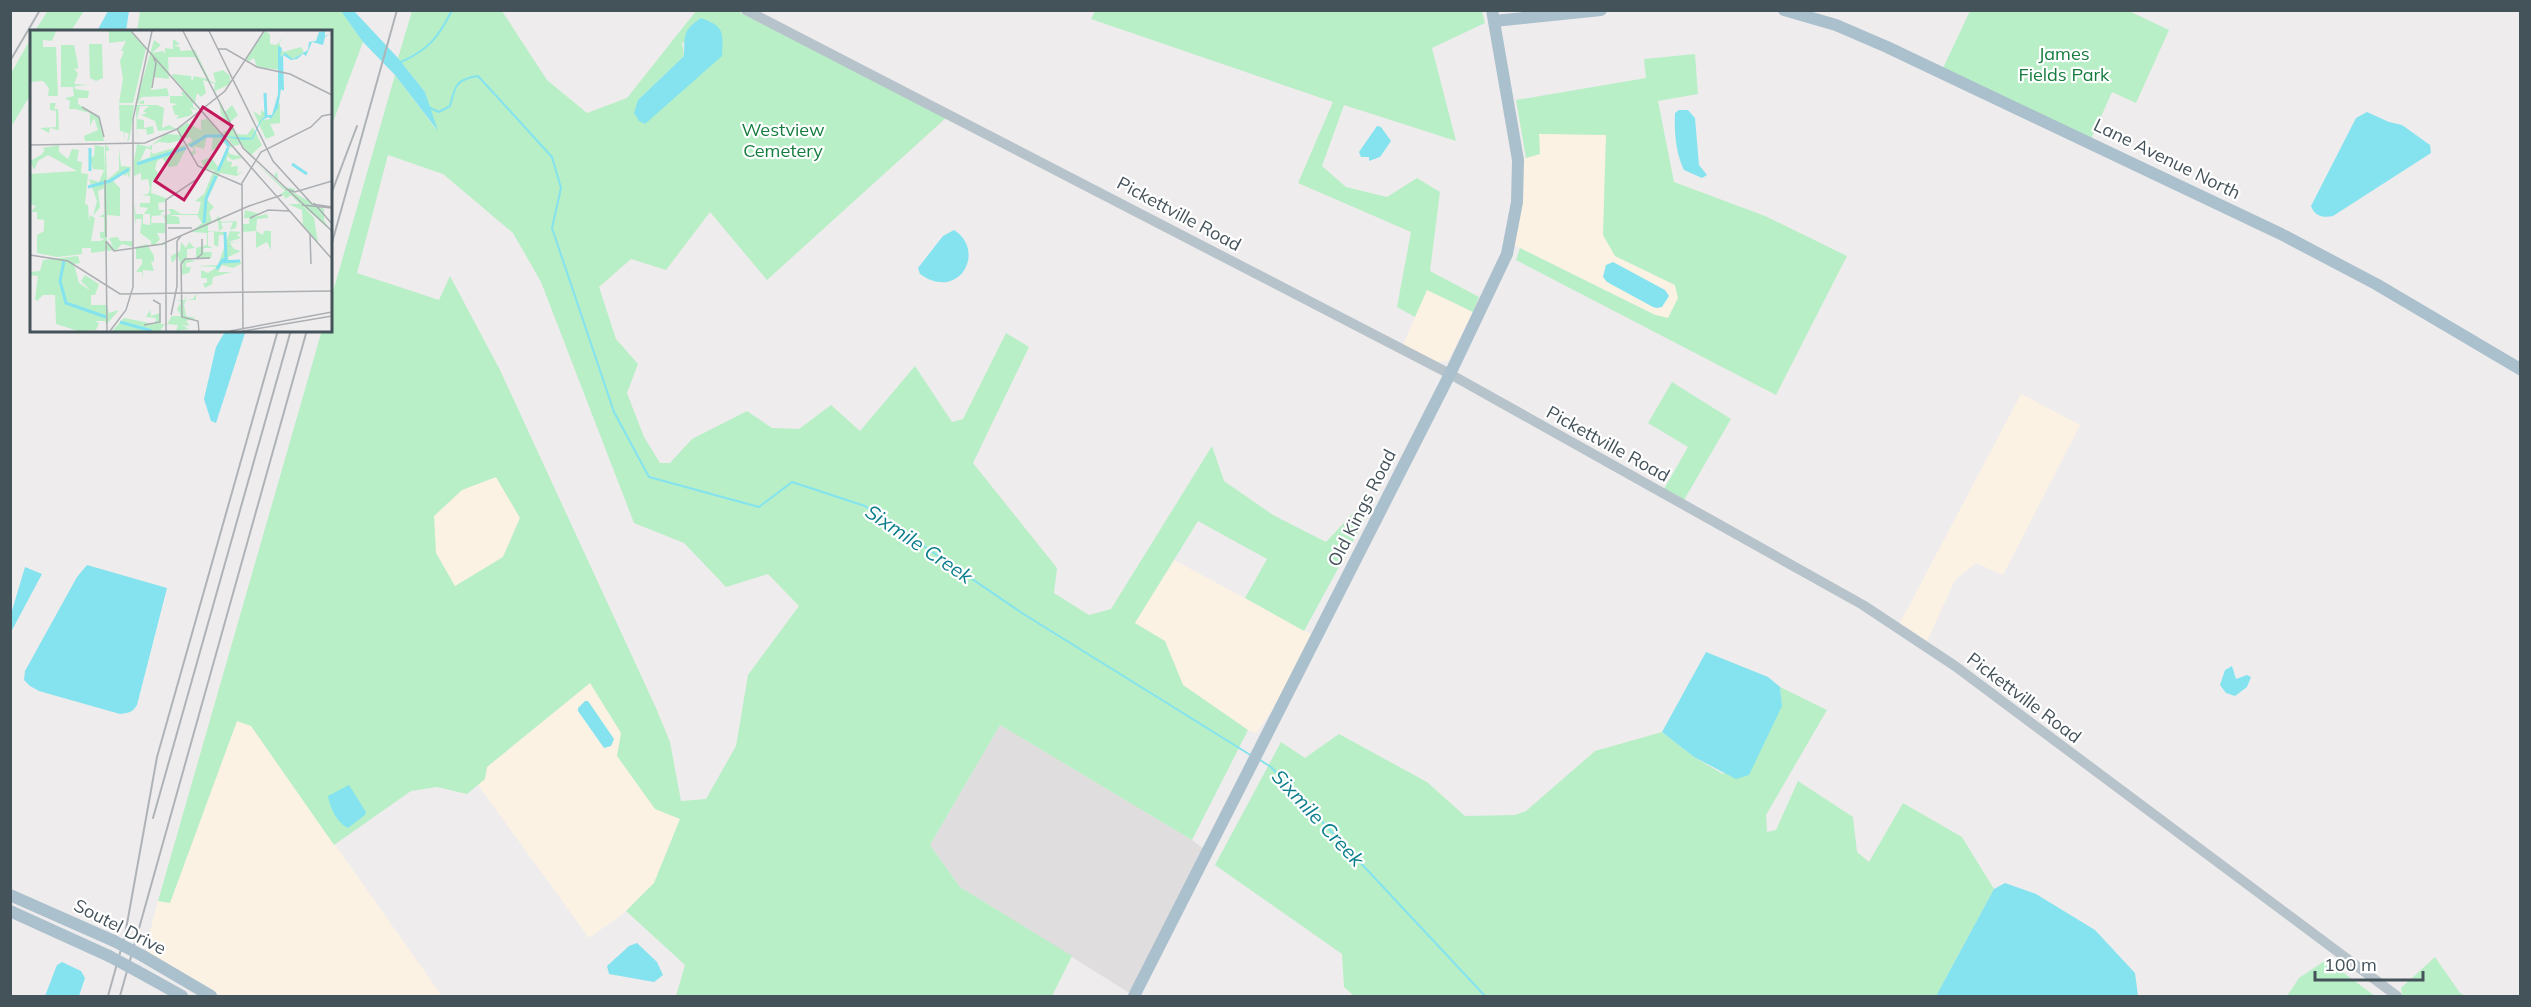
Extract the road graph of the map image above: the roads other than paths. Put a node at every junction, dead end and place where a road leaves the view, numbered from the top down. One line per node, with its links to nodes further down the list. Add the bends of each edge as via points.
1 (746, 10): 6 (street, Pickettville Road)
2 (1601, 10): 4 (main road)
3 (1784, 10): 5 (main road, Lane Avenue North, via 1836,25 1887,47 2281,234 2376,284)
4 (1493, 16): 6 (main road, Old Kings Road, via 1518,160 1517,202 1507,254)
5 (2520, 369)
6 (1450, 374): 11 (main road, Old Kings Road); 12 (street, Pickettville Road, via 1912,636)
7 (10, 895): 10 (main road, Soutel Drive, bridge, via 114,941)
8 (10, 910): 9 (main road, Soutel Drive, bridge, via 109,956)
9 (182, 996)
10 (211, 996)
11 (1134, 996)
12 (2397, 996)

